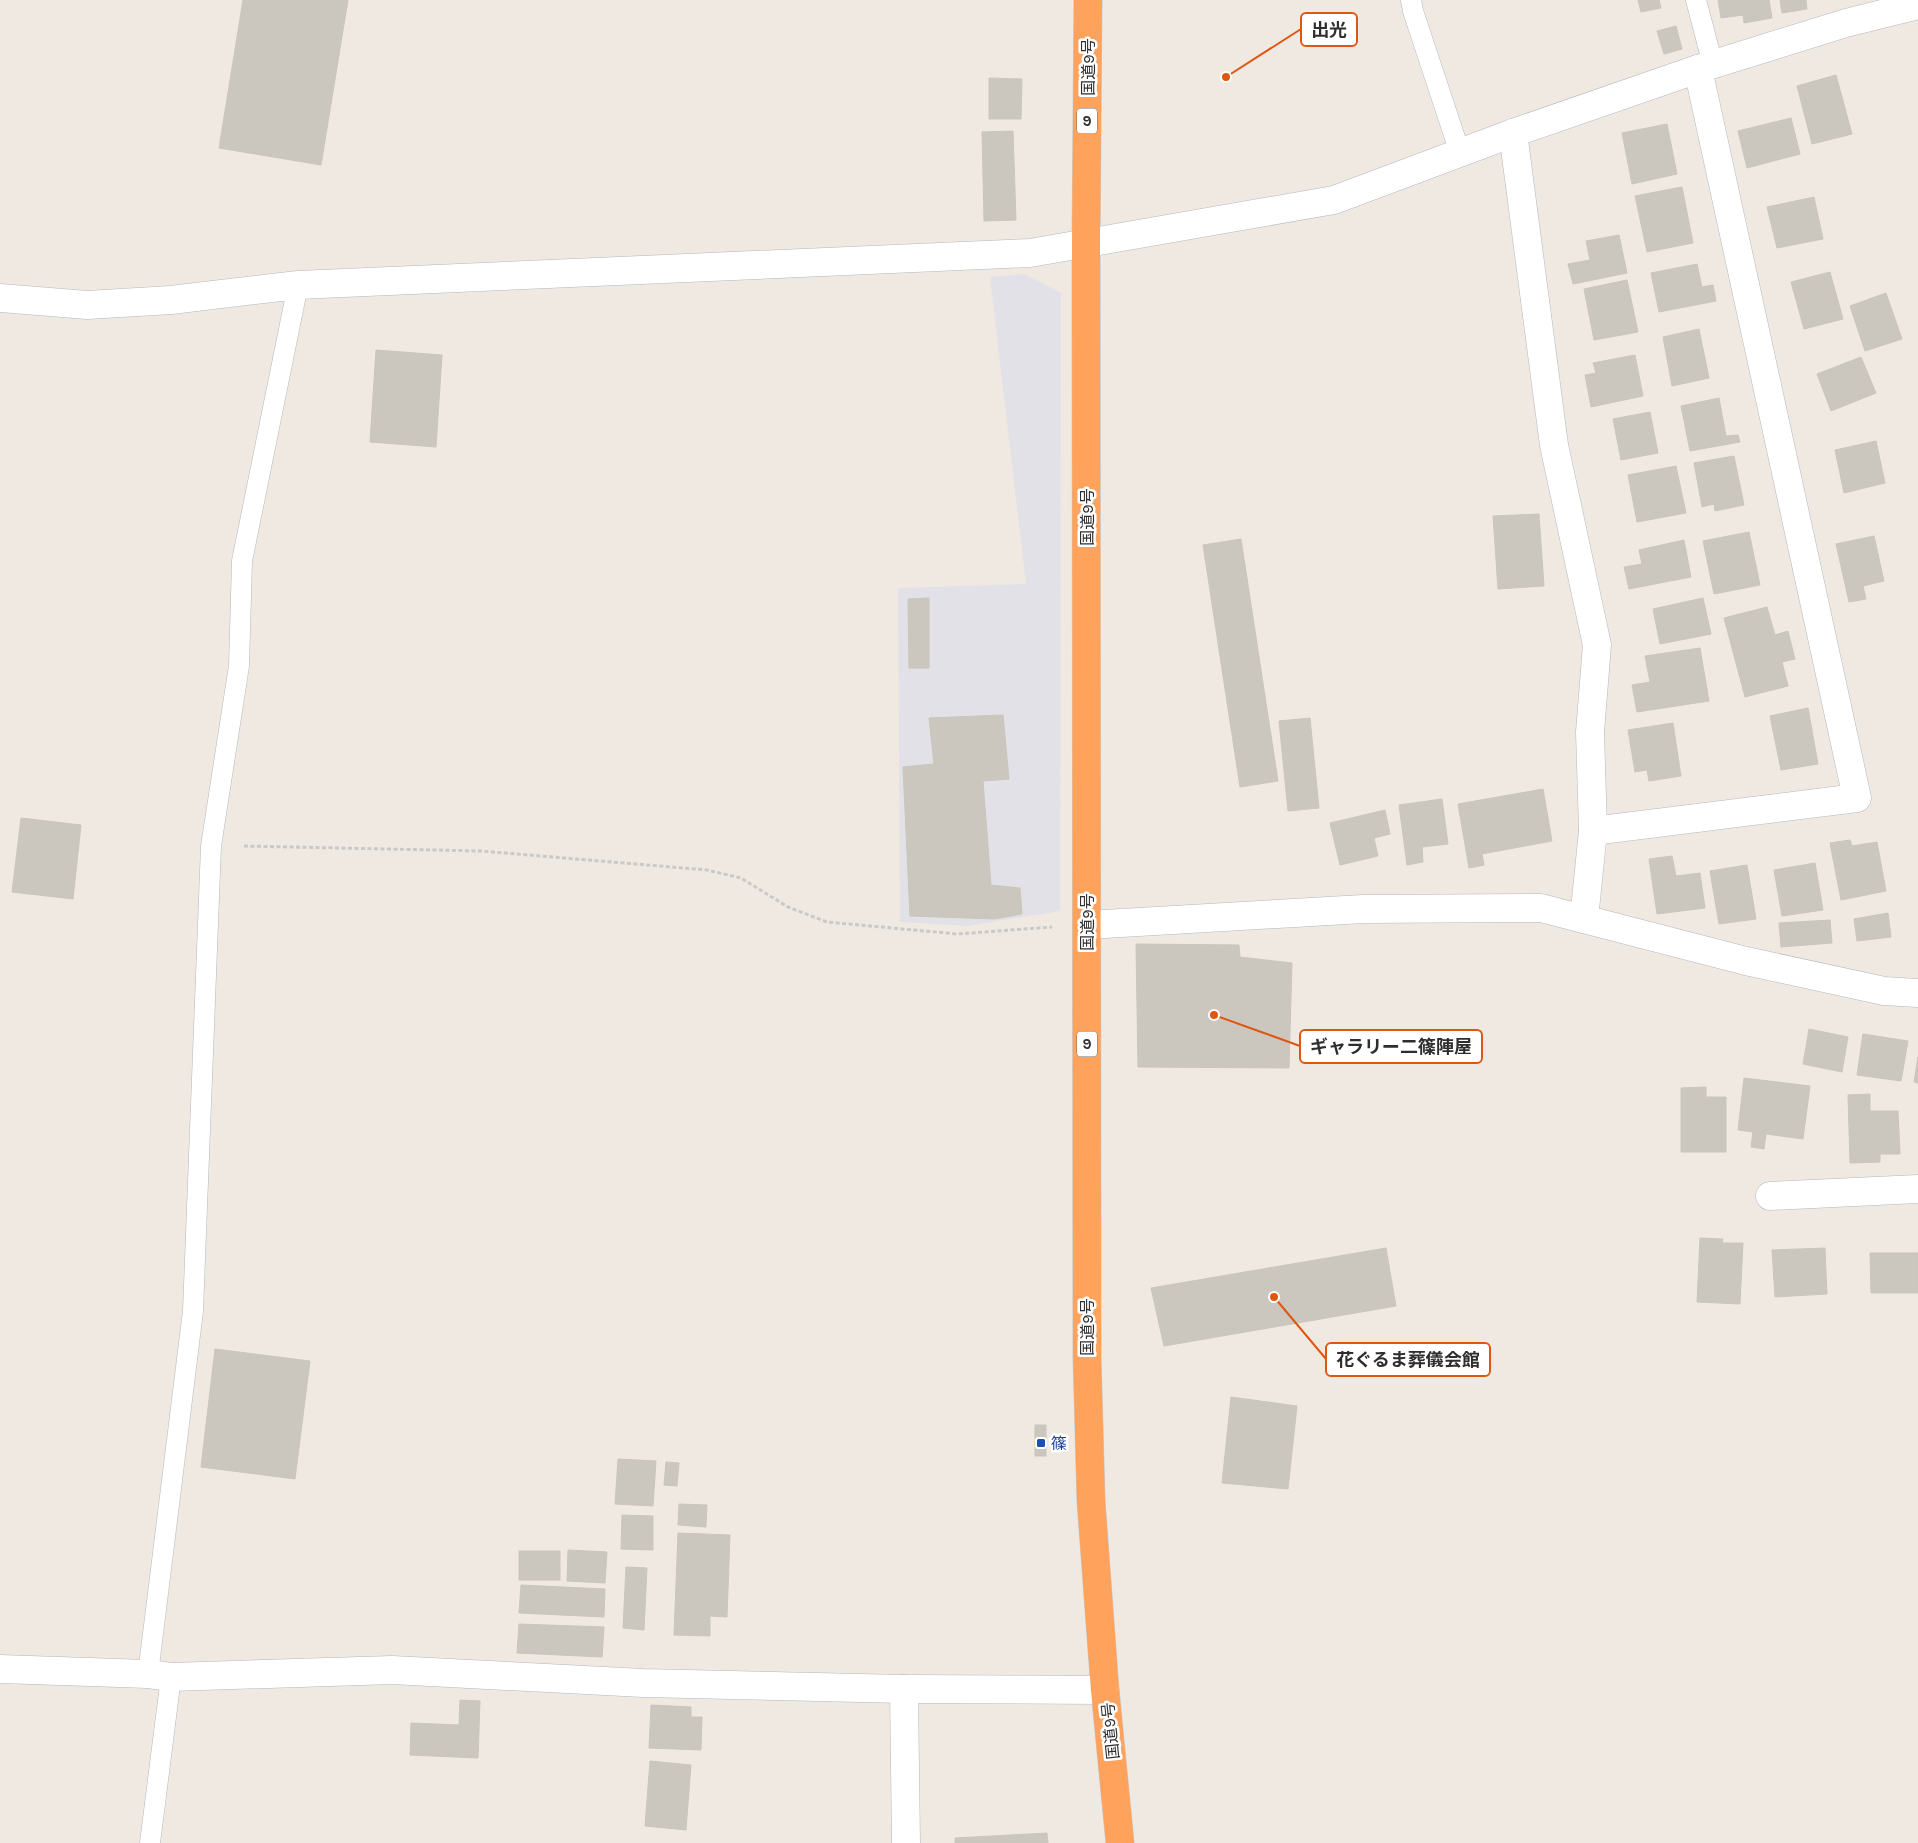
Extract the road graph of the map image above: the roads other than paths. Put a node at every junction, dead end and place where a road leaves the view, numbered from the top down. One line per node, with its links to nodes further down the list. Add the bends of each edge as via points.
1 (1088, 0): 8 (highway, 国道9号 / 9)
2 (1411, 0): 7 (lane)
3 (1696, 0): 5 (lane)
4 (1918, 6): 5 (street, via 1846,23)
5 (1706, 67): 6 (street); 11 (street, via 1857,798)
6 (1513, 133): 7 (street); 11 (street, via 1554,445 1597,645 1590,732)
7 (1460, 153): 8 (street, via 1334,200)
8 (1086, 243): 9 (street, via 1030,253); 13 (highway, 国道9号 / 9)
9 (298, 285): 10 (street, via 171,300 87,305); 18 (lane, via 242,561 239,666 211,846 193,1311)
10 (0, 298)
11 (1593, 831): 12 (street)
12 (1584, 919): 13 (street, via 1541,908 1493,907 1363,909); 14 (street, via 1746,961 1884,990)
13 (1087, 925): 20 (highway, 国道9号 / 9, via 1088,1386 1091,1501)
14 (1918, 993)
15 (1918, 1189): 16 (street)
16 (1770, 1196)
17 (0, 1669): 18 (street)
18 (160, 1675): 19 (street, via 392,1670 643,1683); 21 (lane)
19 (904, 1689): 20 (street); 22 (street)
20 (1106, 1690): 23 (highway, 国道9号 / 9)
21 (150, 1843)
22 (906, 1843)
23 (1120, 1843)

